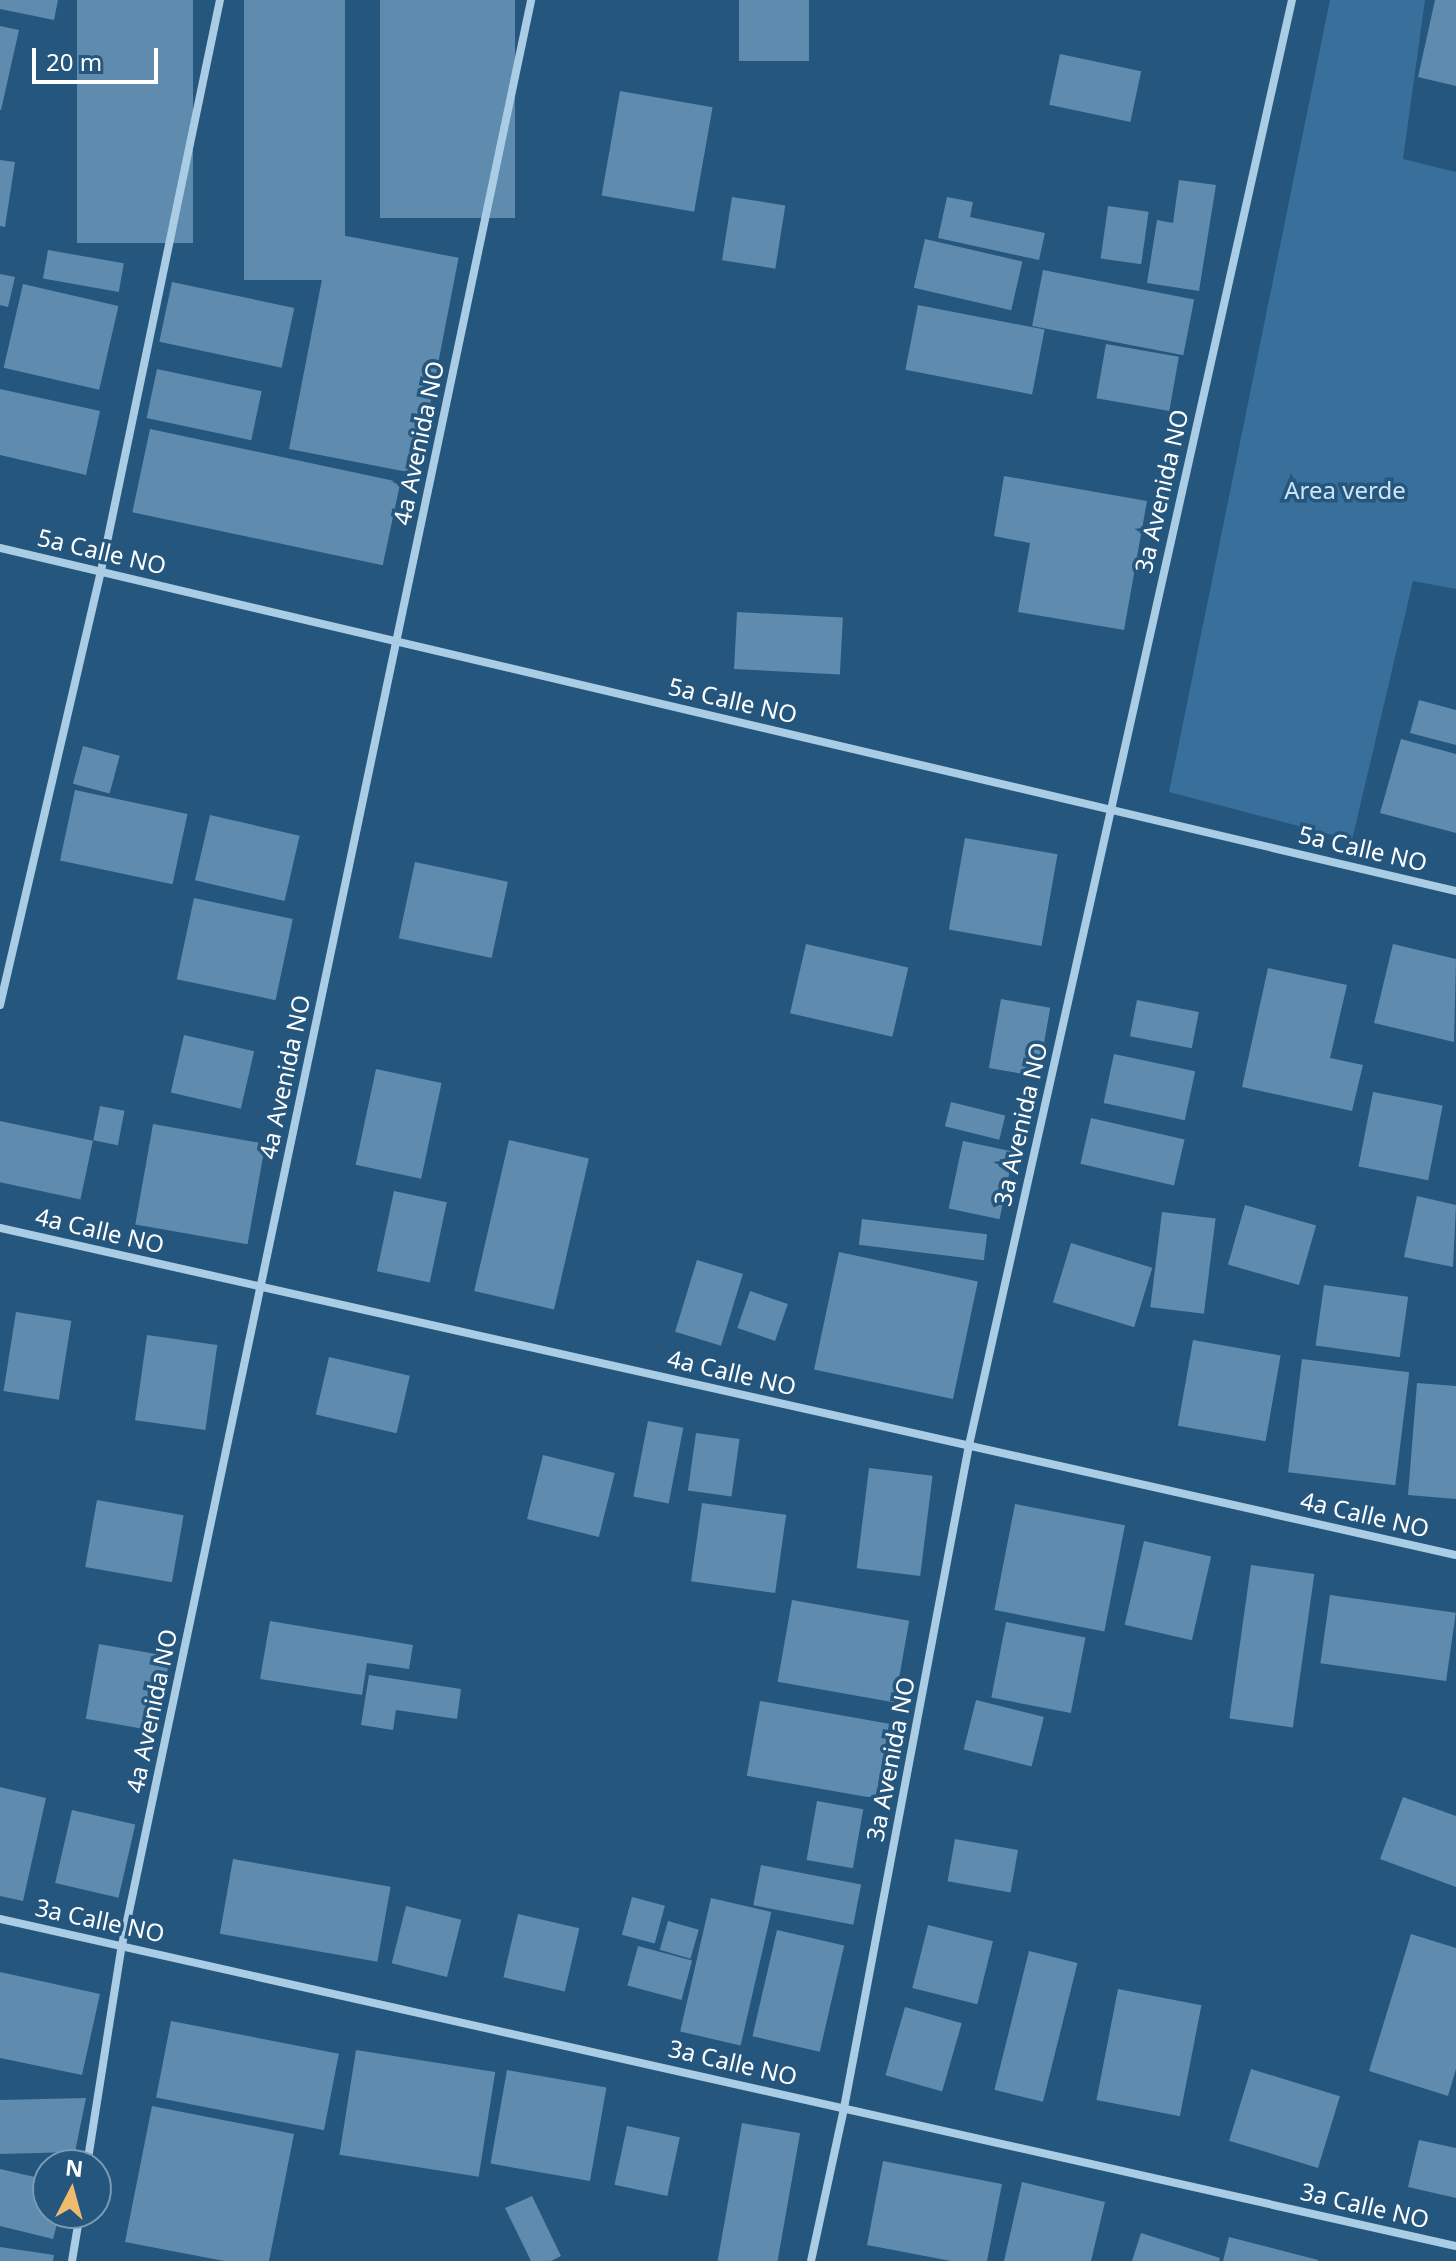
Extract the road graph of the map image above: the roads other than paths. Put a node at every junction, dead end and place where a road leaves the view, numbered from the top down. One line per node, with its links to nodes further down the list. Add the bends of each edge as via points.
1 (220, 0): 5 (street)
2 (531, 0): 6 (street, 4a Avenida NO)
3 (1292, 0): 7 (street, 3a Avenida NO)
4 (0, 548): 5 (street, 5a Calle NO)
5 (101, 571): 6 (street, 5a Calle NO); 9 (street)
6 (396, 641): 7 (street, 5a Calle NO); 11 (street, 4a Avenida NO)
7 (1111, 809): 8 (street, 5a Calle NO); 12 (street, 3a Avenida NO)
8 (1456, 891)
9 (0, 1005)
10 (0, 1228): 11 (street, 4a Calle NO)
11 (261, 1287): 12 (street, 4a Calle NO); 15 (street, 4a Avenida NO)
12 (969, 1445): 13 (street, 4a Calle NO); 16 (street, 3a Avenida NO)
13 (1456, 1555)
14 (0, 1919): 15 (street, 3a Calle NO)
15 (122, 1945): 16 (street, 3a Calle NO); 17 (street, 4a Avenida NO)
16 (844, 2108): 19 (street, 3a Calle NO); 21 (street, 3a Avenida NO)
17 (90, 2149)
18 (77, 2229): 20 (street)
19 (1456, 2246)
20 (72, 2261)
21 (811, 2261)

